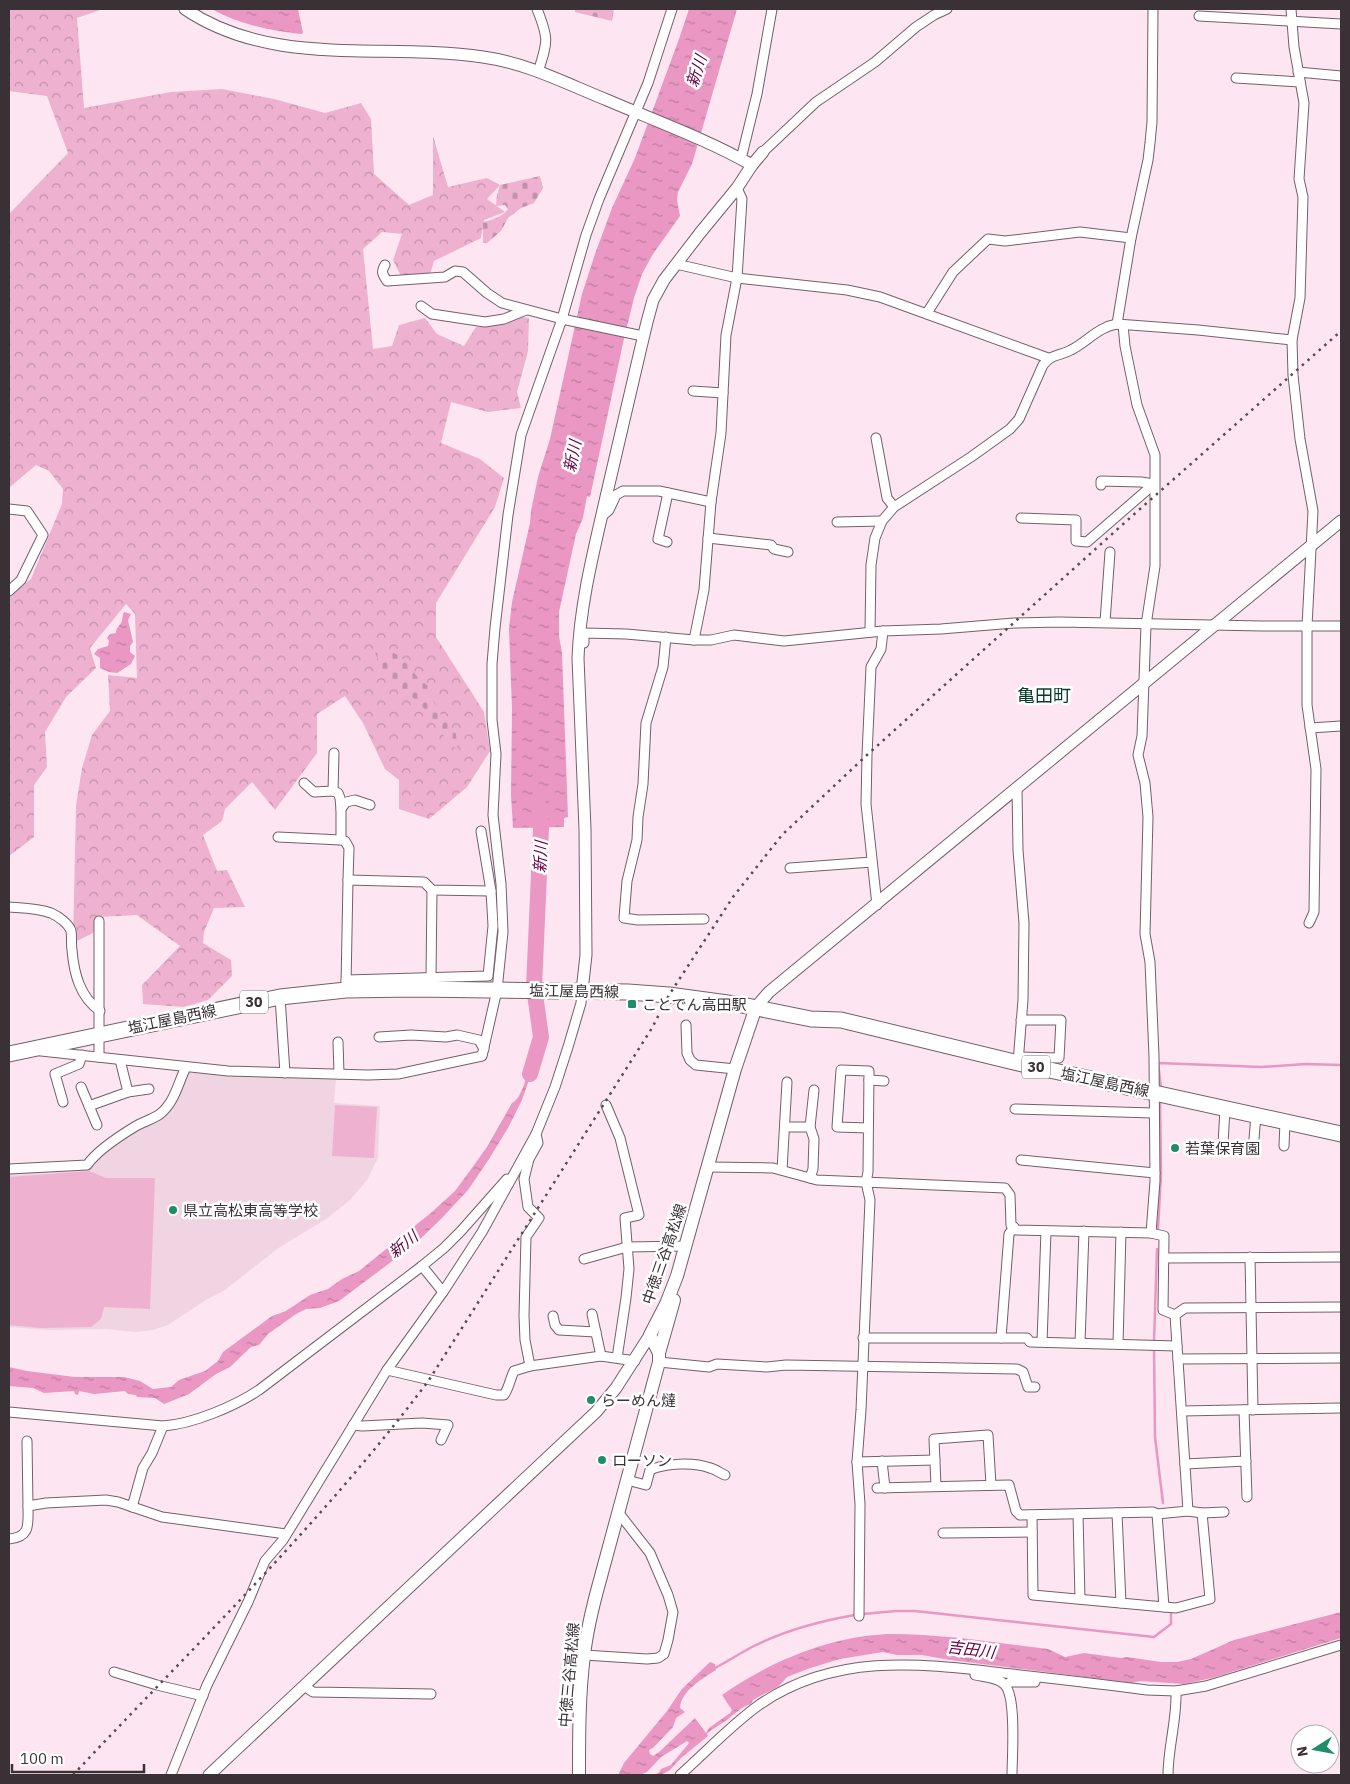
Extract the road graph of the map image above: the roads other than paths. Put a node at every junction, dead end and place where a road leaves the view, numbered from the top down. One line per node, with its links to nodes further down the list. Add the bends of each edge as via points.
1 (185, 9): 11 (street, via 225,31 263,42 353,52 465,55 506,61)
2 (536, 9): 11 (street, via 545,31 546,46)
3 (672, 9): 16 (street)
4 (772, 9): 18 (street, via 757,94)
5 (946, 9): 17 (street, via 916,27 874,62 816,102)
6 (1153, 9): 21 (street, via 1151,136)
7 (1291, 9): 9 (street)
8 (1199, 16): 9 (street)
9 (1292, 20): 10 (street); 12 (street)
10 (1341, 24)
11 (538, 72): 16 (street)
12 (1298, 72): 13 (street); 15 (street)
13 (1341, 76)
14 (1236, 78): 15 (street)
15 (1300, 82): 31 (street, via 1304,103 1299,179 1303,198 1300,298)
16 (638, 113): 18 (street); 28 (street, via 599,199)
17 (763, 152): 19 (street)
18 (741, 159): 19 (street)
19 (752, 165): 20 (street)
20 (738, 188): 23 (street); 24 (street, via 742,199)
21 (1130, 238): 27 (street, via 1080,232 1005,241 988,239 954,272); 29 (street)
22 (385, 264): 26 (street, via 382,270 387,280 463,272 502,303)
23 (676, 264): 24 (street); 30 (street, via 653,300)
24 (737, 278): 27 (street, via 847,290 880,297); 34 (street, via 726,335)
25 (421, 306): 26 (street, via 432,314 485,322)
26 (526, 310): 28 (street)
27 (927, 314): 32 (street)
28 (562, 319): 30 (street); 87 (street, via 521,435 495,628 492,664 496,754 493,815 503,906)
29 (1120, 324): 31 (street); 32 (street, via 1107,326 1070,351); 36 (street, via 1137,405 1154,455)
30 (638, 335): 42 (street)
31 (1292, 340): 49 (street, via 1299,430 1313,511)
32 (1048, 358): 40 (street, via 1020,418 1010,429)
33 (692, 391): 34 (street)
34 (723, 393): 39 (street)
35 (876, 438): 40 (street, via 887,498)
36 (1154, 484): 37 (street, via 1101,481); 43 (street, via 1087,542 1076,541 1076,520); 54 (street, via 1155,566)
37 (1101, 485)
38 (668, 493): 39 (street); 42 (street, via 623,491 616,495); 48 (street, via 658,539)
39 (711, 502): 47 (street)
40 (894, 507): 46 (street)
41 (9, 509): 52 (street, via 27,511 43,535 21,580)
42 (601, 518): 62 (street, via 579,631)
43 (1021, 518)
44 (1341, 521): 49 (street)
45 (837, 522): 46 (street)
46 (882, 522): 59 (street, via 874,538 871,565)
47 (708, 538): 50 (street, via 771,545 774,549); 61 (street, via 704,590)
48 (667, 542)
49 (1310, 547): 55 (street); 56 (street)
50 (788, 552)
51 (1110, 552): 53 (street)
52 (9, 591)
53 (1104, 622): 54 (street); 58 (street, via 1014,623)
54 (1146, 625): 55 (street); 63 (street)
55 (1215, 625): 56 (street); 63 (street)
56 (1307, 626): 57 (street); 65 (street)
57 (1341, 626)
58 (883, 631): 59 (street); 75 (street, via 881,649 871,667 869,695 866,804)
59 (870, 632): 61 (street, via 784,641 734,635)
60 (666, 637): 61 (street); 62 (street, via 584,633 584,674); 82 (street, via 663,667 646,723 637,840 627,881 624,918)
61 (694, 640)
62 (579, 678): 88 (street, via 586,955)
63 (1144, 684): 68 (street); 114 (street, via 1138,755 1148,808 1145,934 1150,962)
64 (1341, 726): 65 (street)
65 (1310, 728): 84 (street, via 1316,769 1314,912)
66 (334, 753): 69 (street)
67 (304, 783): 69 (street, via 314,792)
68 (1016, 789): 80 (street); 92 (street, via 1024,923)
69 (333, 791): 71 (street, via 338,793)
70 (370, 805): 71 (street, via 356,800 346,802)
71 (341, 809): 74 (street)
72 (481, 831): 79 (street)
73 (278, 837): 74 (street)
74 (341, 840): 77 (street, via 348,848)
75 (872, 862): 76 (street); 80 (street)
76 (790, 868)
77 (348, 880): 78 (street, via 424,882); 86 (street)
78 (432, 890): 79 (street); 85 (street)
79 (491, 891): 85 (street, via 493,926 488,976)
80 (877, 905): 90 (street, via 769,992)
81 (9, 907): 91 (street, via 51,913 71,929 74,973 80,989)
82 (704, 919)
83 (100, 921): 91 (street)
84 (1309, 923)
85 (431, 977): 86 (street)
86 (346, 985): 87 (main road, 塩江屋島西線 / 30); 89 (main road, 塩江屋島西線 / 30)
87 (500, 991): 88 (main road, 塩江屋島西線 / 30); 97 (street)
88 (579, 991): 90 (main road, 塩江屋島西線 / 30, via 670,995); 127 (street, via 580,1003 568,1047)
89 (280, 997): 94 (main road, 塩江屋島西線 / 30); 105 (street)
90 (756, 1007): 102 (main road, 塩江屋島西線 / 30, via 811,1019 841,1020); 104 (main road, 中徳三谷高松線)
91 (100, 1011): 94 (street)
92 (1021, 1020): 102 (street); 102 (street, via 1061,1020 1059,1058)
93 (686, 1025): 104 (street, via 690,1060 696,1065)
94 (99, 1034): 98 (main road, 塩江屋島西線 / 30); 100 (street)
95 (379, 1037): 97 (street, via 457,1035 479,1040)
96 (338, 1042): 106 (street)
97 (484, 1048): 106 (street, via 482,1056 398,1074)
98 (15, 1052): 99 (street)
99 (82, 1055): 100 (street); 115 (street, via 80,1064 55,1074)
100 (99, 1057): 101 (street)
101 (120, 1060): 103 (street); 113 (street)
102 (1018, 1060): 114 (main road, 塩江屋島西線 / 30)
103 (186, 1067): 105 (street); 134 (street, via 177,1091 160,1114 134,1127 92,1157 87,1165)
104 (735, 1068): 133 (main road, 中徳三谷高松線)
105 (285, 1073): 106 (street)
106 (339, 1074)
107 (869, 1080): 108 (street); 126 (street); 126 (street, via 869,1071 841,1070 837,1127)
108 (884, 1080)
109 (787, 1082): 135 (street)
110 (81, 1087): 117 (street)
111 (149, 1089): 113 (street)
112 (814, 1090): 125 (street)
113 (128, 1092): 117 (street)
114 (1158, 1094): 118 (main road, 塩江屋島西線 / 30); 120 (street)
115 (63, 1102)
116 (606, 1105): 146 (street, via 620,1138 639,1215 625,1218)
117 (89, 1106): 123 (street)
118 (1225, 1109): 121 (main road, 塩江屋島西線 / 30); 129 (street)
119 (1015, 1110): 120 (street)
120 (1154, 1114): 137 (street)
121 (1256, 1116): 122 (main road, 塩江屋島西線 / 30); 131 (street)
122 (1285, 1122): 128 (main road, 塩江屋島西線 / 30); 130 (street)
123 (97, 1125)
124 (790, 1127): 125 (street)
125 (810, 1127): 138 (street, via 814,1139)
126 (868, 1128): 139 (street)
127 (536, 1134): 136 (street); 174 (street, via 538,1143 529,1159 524,1179 528,1207 539,1218 526,1237 524,1316)
128 (1341, 1134)
129 (1223, 1144)
130 (1284, 1146)
131 (1253, 1151)
132 (1022, 1160): 137 (street)
133 (708, 1166): 135 (street, via 755,1166); 145 (main road, 中徳三谷高松線)
134 (9, 1169)
135 (782, 1170): 138 (street)
136 (514, 1171): 151 (street, via 461,1231); 153 (street, via 482,1232)
137 (1154, 1173): 144 (street)
138 (810, 1178): 139 (street)
139 (866, 1182): 140 (street, via 1005,1188 1010,1195 1011,1225); 161 (street, via 870,1200)
140 (1014, 1227): 141 (street, via 1016,1230); 162 (street, via 1009,1234)
141 (1046, 1231): 142 (street); 163 (street)
142 (1084, 1232): 143 (street); 164 (street)
143 (1121, 1232): 144 (street); 165 (street)
144 (1151, 1233): 148 (street, via 1164,1236)
145 (686, 1246): 146 (street); 152 (main road, 中徳三谷高松線)
146 (627, 1247): 150 (street); 168 (street, via 629,1269)
147 (1341, 1257): 149 (street)
148 (1164, 1258): 149 (street); 157 (street, via 1163,1310)
149 (1250, 1258): 155 (street)
150 (584, 1259)
151 (422, 1266): 153 (street); 183 (street, via 246,1399 210,1414)
152 (677, 1276): 160 (main road, 中徳三谷高松線); 169 (main road, 中徳三谷高松線)
153 (443, 1292): 176 (street)
154 (1341, 1307): 155 (street)
155 (1251, 1308): 157 (street, via 1185,1308); 170 (street)
156 (592, 1314): 159 (street)
157 (1175, 1315): 166 (street)
158 (553, 1316): 159 (street, via 559,1330)
159 (596, 1332): 167 (street)
160 (650, 1335): 169 (main road); 173 (street)
161 (863, 1338): 162 (street); 175 (street)
162 (1001, 1338): 163 (street)
163 (1042, 1342): 164 (street)
164 (1080, 1343): 165 (street)
165 (1118, 1344): 166 (street)
166 (1177, 1346): 172 (street)
167 (601, 1356): 168 (street); 174 (street)
168 (617, 1358): 173 (street)
169 (659, 1358): 175 (street, via 710,1367 718,1364); 192 (main road, 中徳三谷高松線)
170 (1253, 1358): 171 (street); 172 (street); 179 (street)
171 (1341, 1358)
172 (1178, 1359): 180 (street)
173 (635, 1361): 220 (street, via 596,1412)
174 (530, 1366): 176 (street, via 514,1371 504,1395)
175 (862, 1366): 177 (street, via 1017,1369 1023,1372 1028,1387); 189 (street)
176 (387, 1370): 182 (street)
177 (1035, 1387)
178 (1341, 1408): 179 (street)
179 (1249, 1410): 180 (street); 188 (street)
180 (1182, 1411): 190 (street)
181 (9, 1412): 183 (street)
182 (353, 1425): 184 (street, via 448,1425); 208 (street)
183 (163, 1426): 197 (street, via 143,1468)
184 (441, 1440)
185 (27, 1441): 196 (street)
186 (935, 1460): 187 (street); 193 (street, via 934,1439 988,1435); 194 (street)
187 (882, 1461): 189 (street); 194 (street, via 881,1488)
188 (1246, 1461): 190 (street); 195 (street)
189 (857, 1462): 213 (street)
190 (1185, 1464): 198 (street)
191 (725, 1475): 192 (street, via 710,1467 672,1464 650,1470 646,1485)
192 (627, 1480): 199 (main road, 中徳三谷高松線)
193 (991, 1485): 194 (street); 205 (street, via 1009,1485 1016,1511 1020,1515)
194 (936, 1486)
195 (1248, 1497)
196 (28, 1506): 197 (street, via 106,1500); 209 (street, via 25,1534)
197 (132, 1507): 208 (street, via 162,1516)
198 (1188, 1511): 202 (street); 204 (street)
199 (618, 1512): 215 (main road, 中徳三谷高松線); 215 (street, via 650,1553 662,1580 673,1612 668,1640 664,1654 658,1658)
200 (1224, 1512): 202 (street)
201 (1117, 1513): 203 (street); 204 (street); 211 (street)
202 (1202, 1513): 212 (street, via 1210,1599 1176,1608)
203 (1078, 1514): 205 (street); 210 (street)
204 (1157, 1514): 212 (street)
205 (1032, 1515): 206 (street)
206 (1032, 1532): 207 (street); 210 (street, via 1033,1595)
207 (943, 1533)
208 (286, 1534): 223 (street, via 265,1561)
209 (9, 1539)
210 (1080, 1599): 211 (street)
211 (1121, 1603): 212 (street)
212 (1164, 1607)
213 (859, 1616)
214 (1341, 1645): 221 (street, via 1206,1686)
215 (584, 1655): 226 (main road, 中徳三谷高松線)
216 (961, 1668): 218 (street); 219 (street, via 965,1673 998,1680); 227 (street, via 874,1665 816,1677 760,1704)
217 (114, 1672): 223 (street)
218 (1052, 1679): 219 (street); 221 (street)
219 (1006, 1685): 228 (street, via 1012,1705)
220 (304, 1686): 222 (street, via 313,1692); 225 (street)
221 (1176, 1691): 229 (street)
222 (431, 1694)
223 (203, 1696): 224 (street)
224 (171, 1775)
225 (209, 1775)
226 (579, 1775)
227 (680, 1775)
228 (1012, 1775)
229 (1168, 1775)

